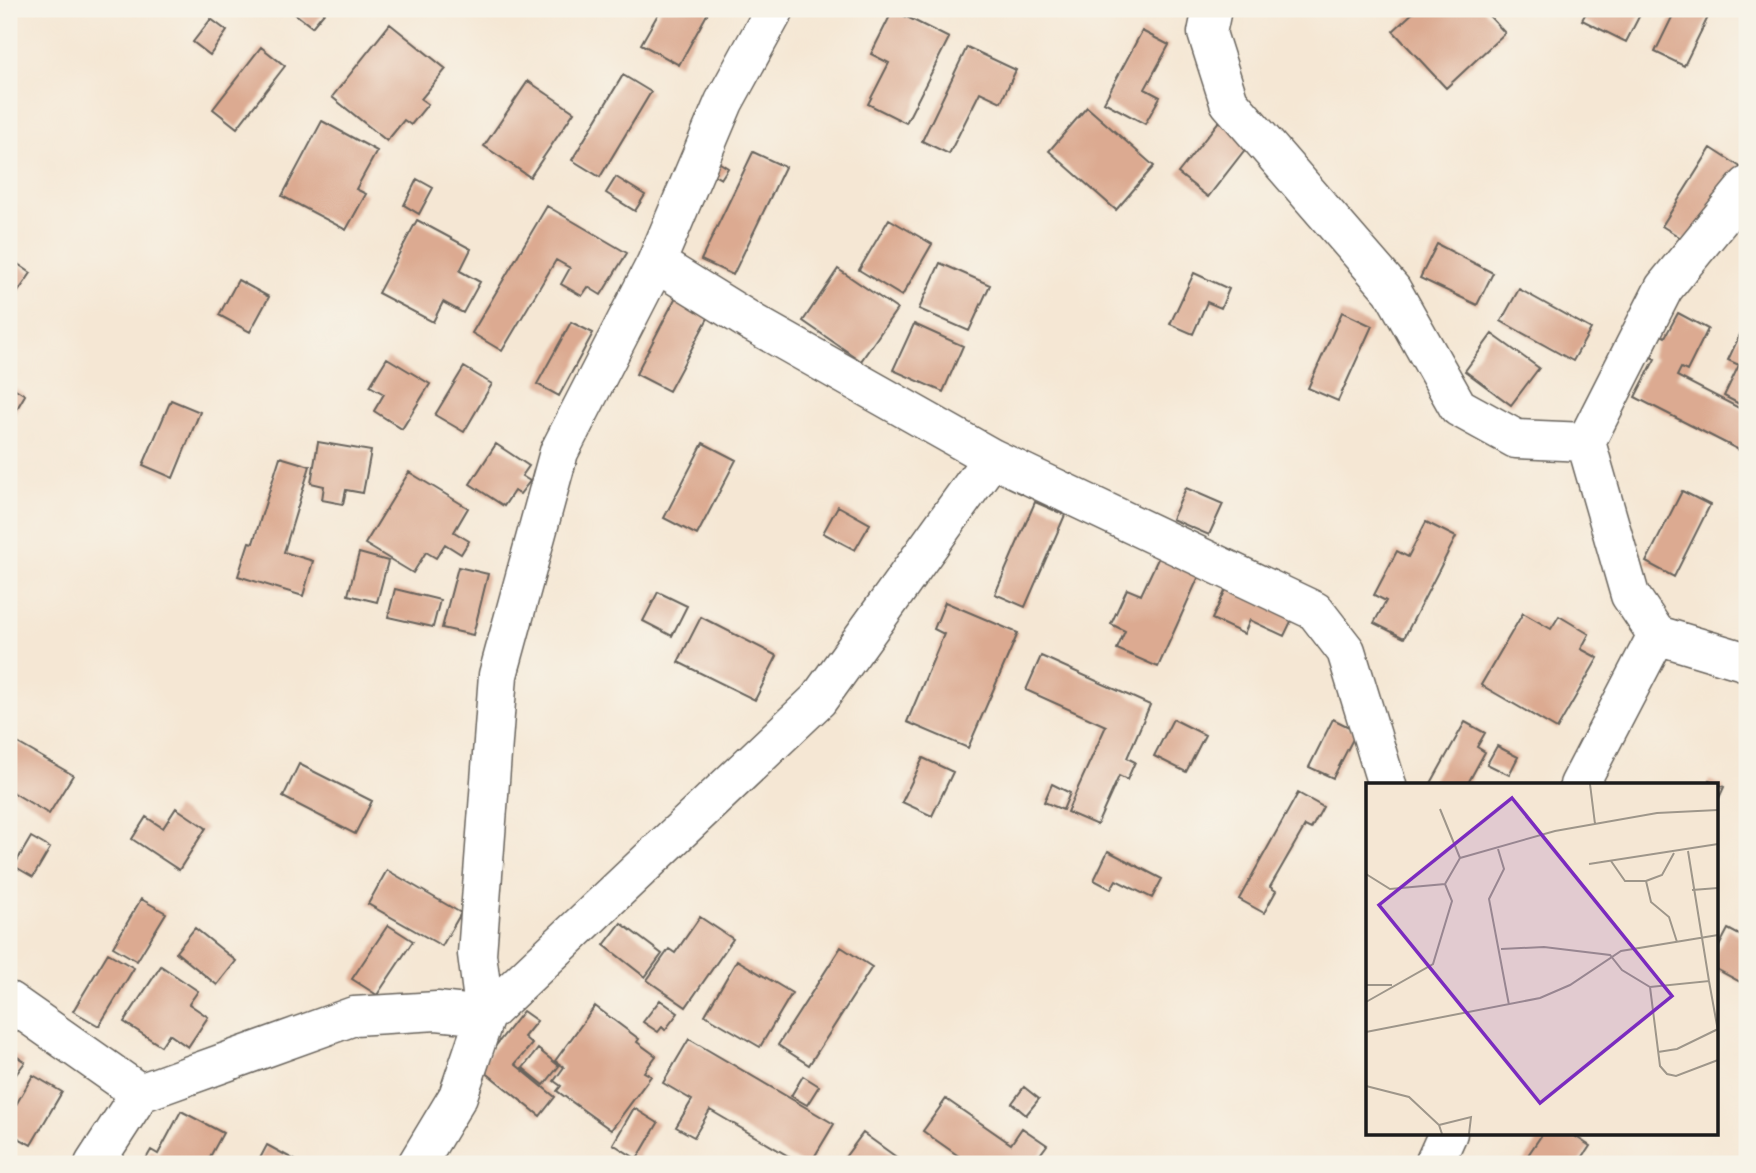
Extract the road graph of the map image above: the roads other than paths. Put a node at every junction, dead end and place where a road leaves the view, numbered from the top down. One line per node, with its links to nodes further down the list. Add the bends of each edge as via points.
1 (775, 9): 4 (street, via 724,102)
2 (1212, 9): 5 (street, via 1207,33 1229,102 1392,290 1458,407 1516,439)
3 (1747, 186): 5 (street, via 1664,288)
4 (656, 263): 6 (street); 12 (street, via 559,452 498,675 477,954)
5 (1586, 442): 7 (street, via 1630,595)
6 (992, 458): 9 (street, via 1315,611 1346,651); 12 (street, via 818,700)
7 (1657, 635): 8 (street); 10 (street)
8 (1747, 662)
9 (1386, 783)
10 (1580, 783)
11 (9, 1001): 13 (street)
12 (485, 1016): 13 (street, via 437,1011 354,1016); 16 (street, via 458,1096)
13 (140, 1093): 15 (street)
14 (1448, 1134): 17 (street)
15 (94, 1164)
16 (417, 1164)
17 (1434, 1164)

